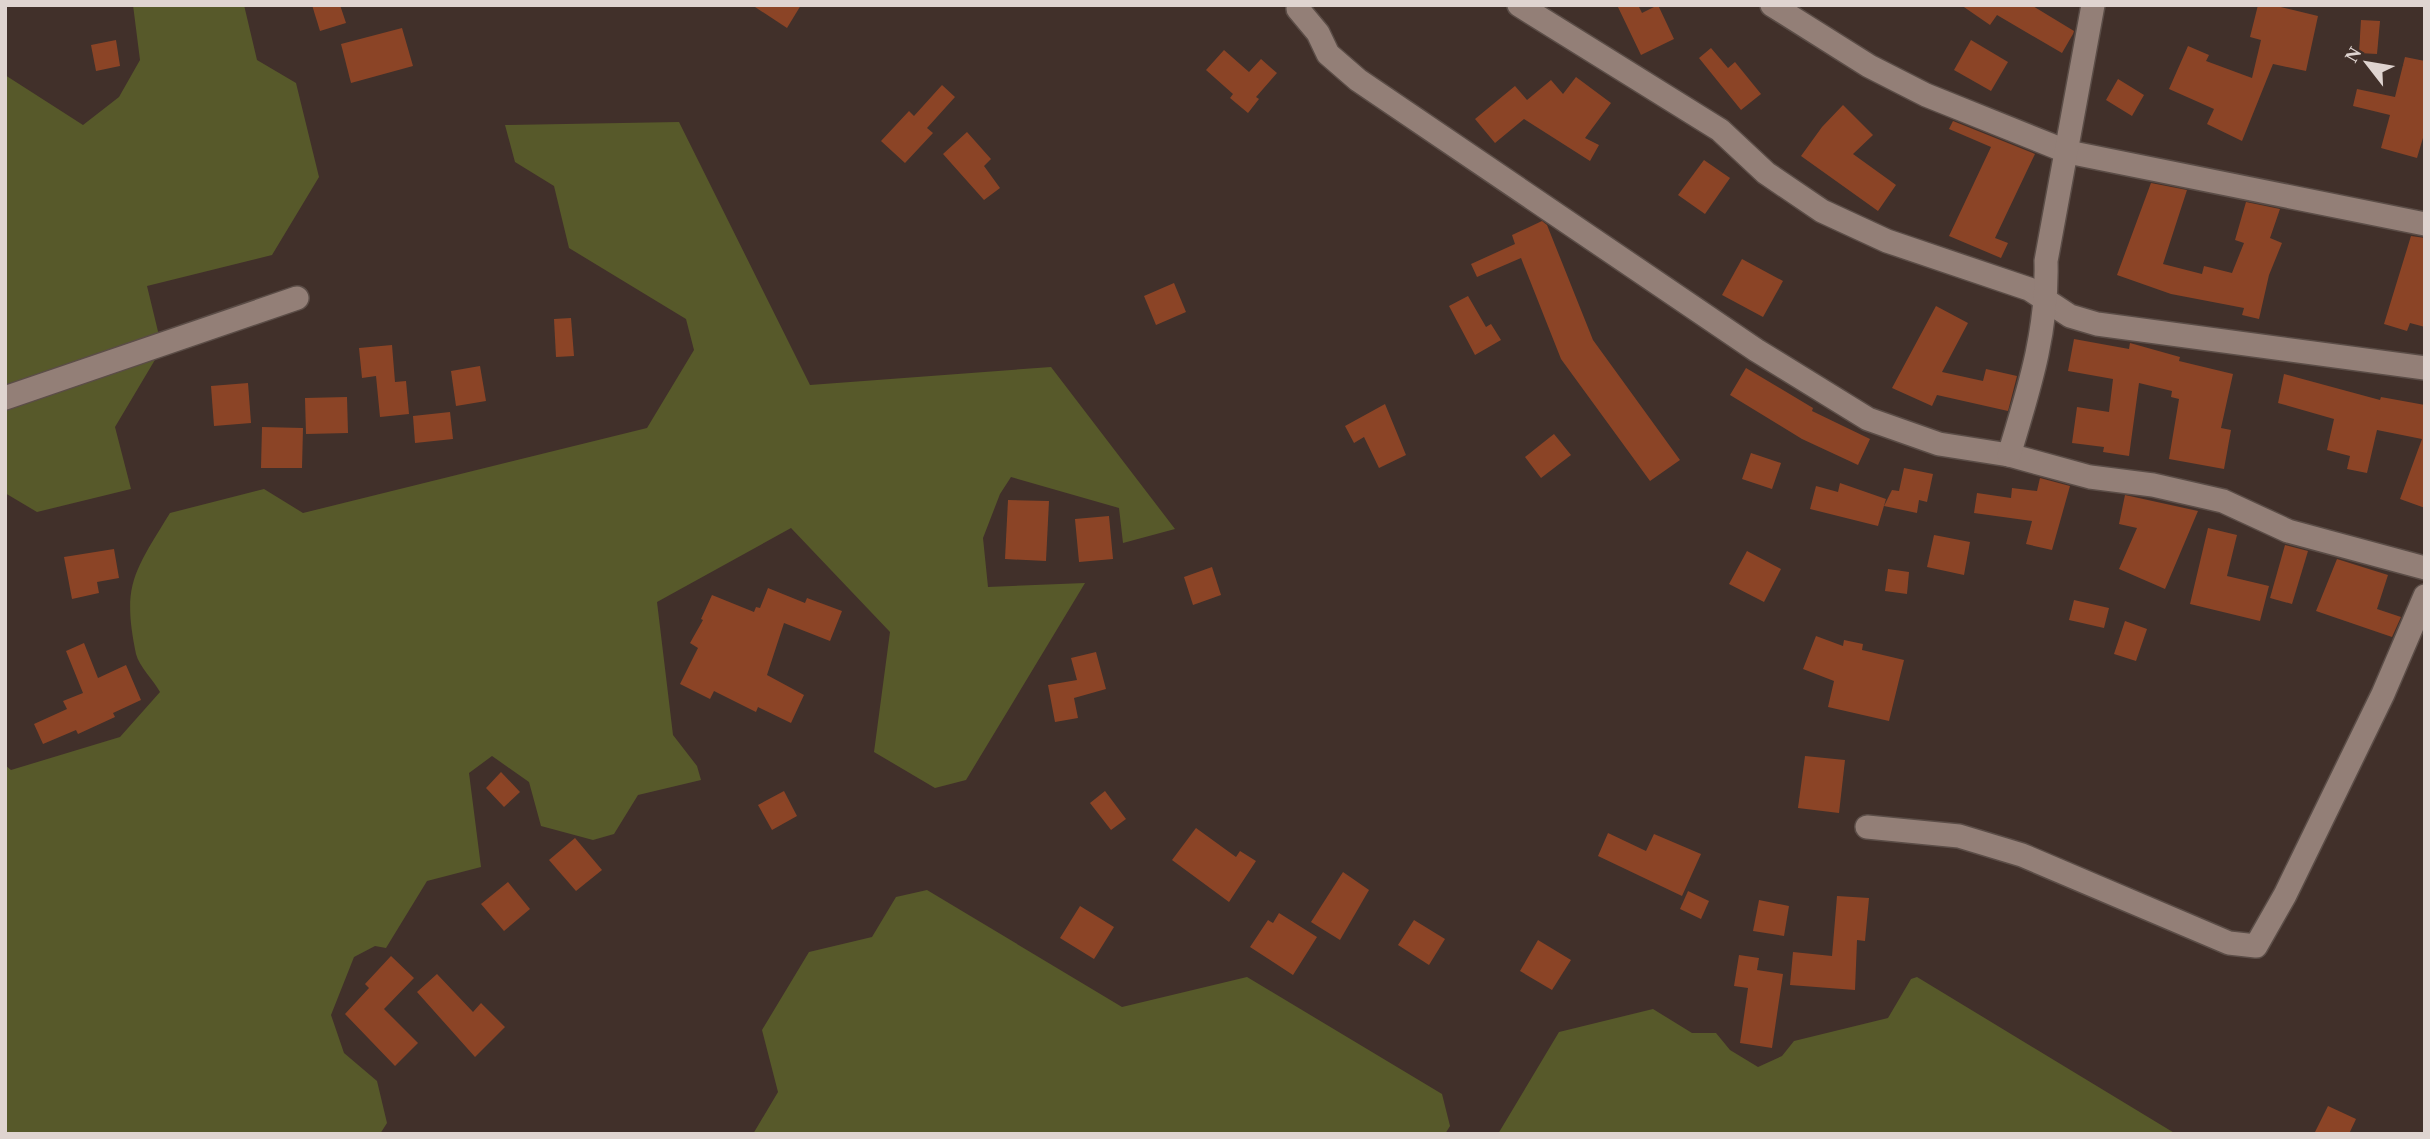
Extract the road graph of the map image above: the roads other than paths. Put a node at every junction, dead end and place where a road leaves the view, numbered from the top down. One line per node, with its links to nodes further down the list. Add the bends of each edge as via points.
1 (1519, 5): 8 (street, via 1720,130 1766,173 1822,211 1887,241)
2 (1772, 5): 5 (street, via 1926,95)
3 (2094, 5): 5 (street)
4 (1297, 6): 11 (street, via 1328,54 1358,80 1756,350 1868,419 1938,444)
5 (2068, 152): 6 (street); 8 (street, via 2046,261)
6 (2425, 224)
7 (297, 298): 10 (street)
8 (2047, 299): 9 (street, via 2070,316 2097,324); 11 (street, via 2043,337)
9 (2425, 368)
10 (5, 398)
11 (2009, 455): 12 (street, via 2090,477 2223,501 2288,531)
12 (2425, 568)
13 (2425, 596): 14 (street, via 2384,694 2256,946 2230,943 2022,855 1959,836)
14 (1867, 827)

